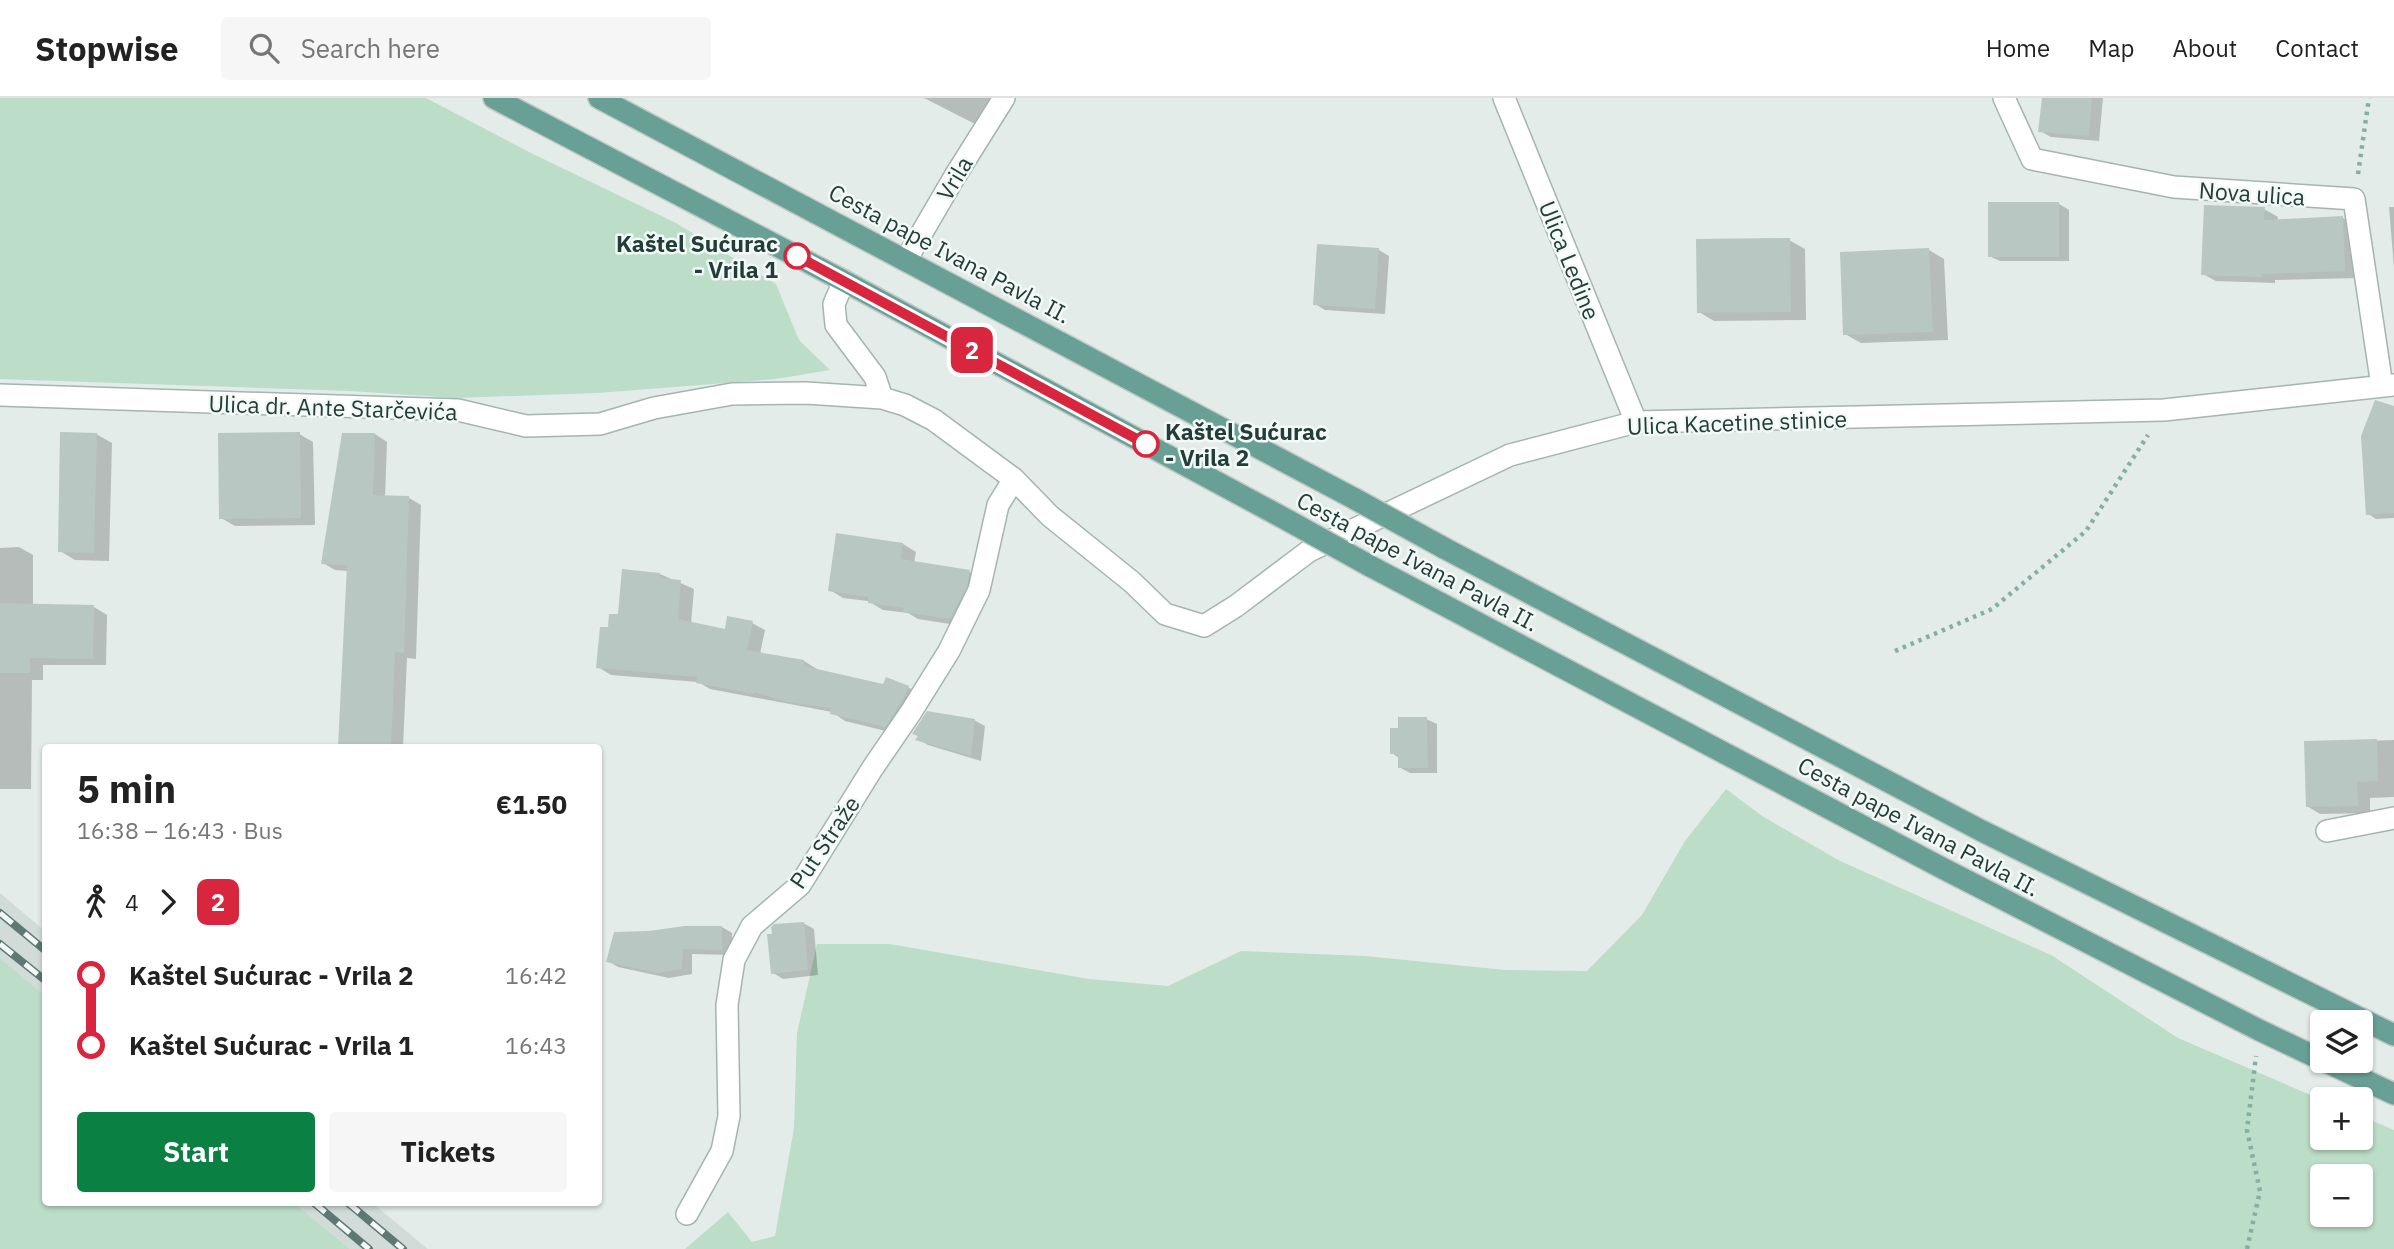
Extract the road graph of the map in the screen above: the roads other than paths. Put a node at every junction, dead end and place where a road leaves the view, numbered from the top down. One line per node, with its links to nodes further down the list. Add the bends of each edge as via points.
1 (494, 98): 7 (main road, Cesta pape Ivana Pavla II.)
2 (599, 98): 6 (main road, Cesta pape Ivana Pavla II.)
3 (1004, 98): 6 (street, Vrila)
4 (1504, 98): 11 (street, Ulica Ledine)
5 (2004, 98): 8 (street, Nova ulica, via 2032,159 2174,187 2354,199)
6 (906, 260): 15 (main road, Cesta pape Ivana Pavla II., bridge, via 1982,831)
7 (844, 281): 10 (street, via 834,304 835,325 875,377); 16 (main road, Cesta pape Ivana Pavla II., bridge, via 1944,869)
8 (2388, 386): 11 (street, Ulica Kacetine stinice, via 2164,410)
9 (0, 395): 10 (street, Ulica dr. Ante Starčevića, via 458,410 526,426 600,424 654,408 732,394)
10 (881, 398): 12 (street, Ulica dr. Ante Starčevića, via 934,420)
11 (1636, 422): 12 (street, Ulica Kacetine stinice, via 1510,455 1309,551 1203,626 1165,614 1050,516)
12 (1014, 479): 19 (street, Put Straže, via 998,506 979,590 949,650 800,886 752,926 734,960 727,1005 729,1116 722,1151)
13 (2394, 818): 14 (street)
14 (2327, 831)
15 (2394, 1035)
16 (2310, 1054)
17 (2350, 1073): 18 (main road, Cesta pape Ivana Pavla II.)
18 (2394, 1094)
19 (687, 1214)

